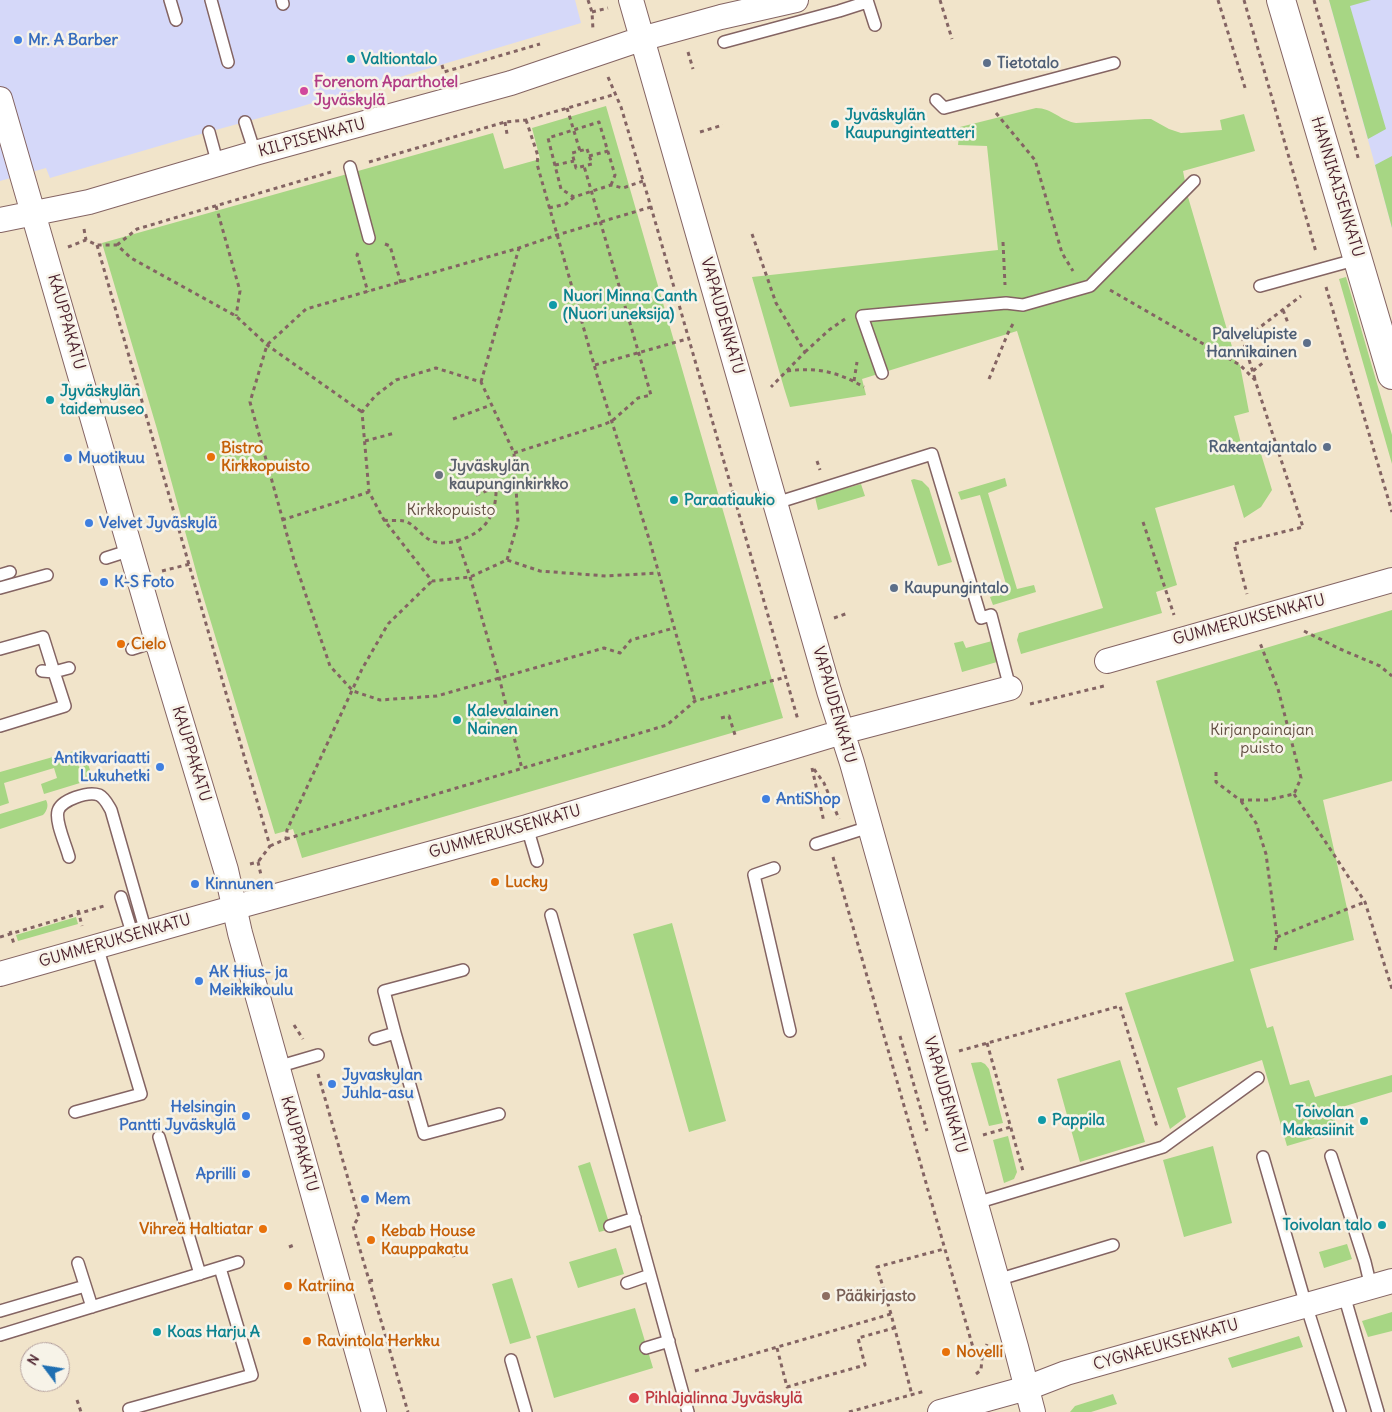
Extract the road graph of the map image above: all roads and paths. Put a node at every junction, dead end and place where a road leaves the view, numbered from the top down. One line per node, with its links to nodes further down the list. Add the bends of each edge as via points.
1 (170, 0): 11 (lane)
2 (211, 0): 18 (lane)
3 (588, 0): 13 (path, via 593,29)
4 (631, 0): 14 (street, VAPAUDENKATU)
5 (796, 0): 14 (street, KILPISENKATU)
6 (940, 0): 15 (path)
7 (1218, 0): 22 (path)
8 (1281, 0): 63 (main road, HANNIKAISENKATU)
9 (1314, 0): 44 (path)
10 (867, 1): 12 (lane); 17 (lane)
11 (176, 20)
12 (875, 25)
13 (584, 32)
14 (641, 39): 37 (street, KILPISENKATU, via 511,83); 101 (street, VAPAUDENKATU)
15 (952, 39)
16 (546, 42): 20 (path, via 444,72)
17 (724, 42)
18 (228, 62)
19 (1114, 63): 25 (lane)
20 (442, 65)
21 (608, 76): 23 (path)
22 (1246, 91)
23 (616, 94): 27 (path); 45 (path)
24 (0, 98): 50 (street, KAUPPAKATU)
25 (982, 98): 26 (lane, via 944,108); 65 (path, via 1035,160 1062,253 1075,273)
26 (936, 100)
27 (567, 108): 28 (path); 31 (path)
28 (526, 120): 34 (path, via 505,122); 52 (path, via 538,156 537,164)
29 (245, 122): 37 (lane)
30 (723, 126): 33 (path)
31 (574, 130): 35 (path); 36 (path, via 600,122); 41 (path, via 548,138)
32 (209, 132): 40 (lane)
33 (700, 132)
34 (507, 134)
35 (580, 151): 38 (path, via 587,149); 39 (path, via 572,153)
36 (608, 151): 38 (path); 47 (path, via 615,175)
37 (255, 153): 40 (street, KILPISENKATU)
38 (589, 156): 42 (path, via 592,164)
39 (574, 161): 41 (path); 42 (path, via 576,168)
40 (218, 165): 50 (street, KILPISENKATU, via 89,202)
41 (555, 165): 49 (path, via 561,189)
42 (584, 166): 48 (path)
43 (350, 167): 57 (lane)
44 (1361, 168)
45 (643, 181): 47 (path, via 623,188); 51 (path)
46 (1194, 181): 65 (lane)
47 (611, 185): 48 (path)
48 (591, 191): 49 (path); 54 (path)
49 (574, 197): 52 (path, via 566,204)
50 (31, 204): 53 (street, KILPISENKATU); 106 (street, KAUPPAKATU)
51 (651, 207): 54 (path); 75 (path)
52 (549, 208): 56 (path)
53 (0, 220)
54 (600, 222): 56 (path); 78 (path)
55 (752, 234): 77 (path, via 776,303)
56 (557, 235): 62 (path); 80 (path)
57 (369, 238): 64 (path, via 390,246); 67 (path, via 357,255)
58 (86, 240): 60 (path)
59 (1003, 242): 69 (path)
60 (97, 245): 61 (path); 151 (path)
61 (117, 245): 71 (path, via 131,258); 71 (path, via 138,229 216,206 240,291)
62 (519, 248): 64 (path); 87 (path)
63 (1358, 259): 66 (lane); 84 (main road, HANNIKAISENKATU)
64 (401, 283): 67 (path)
65 (1090, 286): 69 (lane, via 1023,306); 86 (path, via 1107,289 1240,365)
66 (1260, 286)
67 (368, 292): 76 (path, via 306,309)
68 (1302, 295): 70 (path)
69 (1006, 303): 72 (lane)
70 (1283, 310): 73 (path); 82 (path, via 1243,340)
71 (236, 316): 76 (path)
72 (862, 316): 77 (path, via 844,319); 83 (lane)
73 (1288, 323)
74 (1008, 333): 85 (path)
75 (687, 339): 78 (path); 129 (path)
76 (267, 345): 91 (path); 102 (path, via 250,402)
77 (805, 352): 81 (path)
78 (638, 353): 80 (path); 93 (path, via 650,395 638,398)
79 (1265, 361): 82 (path)
80 (595, 365): 93 (path)
81 (787, 371): 88 (path); 89 (path, via 824,371 845,376)
82 (1253, 371): 86 (path)
83 (882, 373)
84 (1392, 375)
85 (989, 379)
86 (1255, 380): 115 (path, via 1303,527 1234,544)
87 (481, 382): 90 (path); 91 (path, via 436,368 396,380 375,396)
88 (771, 387)
89 (864, 387)
90 (491, 404): 92 (path); 96 (path)
91 (362, 412): 95 (path)
92 (453, 419)
93 (612, 421): 96 (path); 109 (path)
94 (395, 433): 95 (path)
95 (365, 441): 99 (path)
96 (514, 453): 97 (path)
97 (515, 484): 98 (path); 108 (path, via 518,522)
98 (496, 487): 100 (path); 105 (path, via 496,501 484,528)
99 (369, 492): 102 (path); 103 (path)
100 (476, 495)
101 (776, 502): 134 (lane, via 932,454 981,618 991,615); 137 (street, VAPAUDENKATU)
102 (282, 520): 133 (path, via 330,666)
103 (384, 520): 105 (path, via 405,521 433,541); 113 (path)
104 (1144, 522): 117 (path)
105 (457, 540): 111 (path)
106 (131, 550): 107 (lane); 121 (street, KAUPPAKATU)
107 (106, 558)
108 (507, 560): 109 (path, via 540,570 568,573 606,576); 111 (path)
109 (658, 573): 119 (path)
110 (47, 575): 114 (lane)
111 (470, 578): 113 (path); 131 (path)
112 (1392, 580): 125 (street, GUMMERUKSENKATU)
113 (432, 581): 133 (path, via 388,624)
114 (0, 588)
115 (1248, 595)
116 (848, 613): 118 (path)
117 (1174, 616)
118 (833, 618)
119 (674, 628): 131 (path, via 631,640 620,653 604,648); 135 (path)
120 (1303, 630): 130 (path, via 1380,666)
121 (157, 641): 124 (lane); 160 (street, KAUPPAKATU)
122 (1260, 642): 143 (path, via 1278,689 1301,778)
123 (0, 649): 128 (lane, via 43,637)
124 (132, 649)
125 (1107, 661)
126 (69, 668): 128 (lane)
127 (42, 671): 128 (lane)
128 (54, 672): 136 (lane, via 65,706)
129 (786, 676): 135 (path); 138 (path)
130 (1392, 676)
131 (498, 677): 133 (path, via 437,696 380,700); 140 (path)
132 (1109, 685): 134 (path)
133 (353, 691): 148 (path, via 287,830)
134 (1017, 697): 137 (street, GUMMERUKSENKATU)
135 (695, 701): 140 (path, via 667,725)
136 (0, 726)
137 (842, 732): 138 (street, GUMMERUKSENKATU); 146 (street, VAPAUDENKATU)
138 (798, 736): 145 (street, GUMMERUKSENKATU)
139 (813, 768): 141 (path); 147 (path, via 824,783); 149 (path)
140 (522, 769): 148 (path)
141 (804, 770)
142 (1216, 772): 144 (path, via 1216,782)
143 (1294, 794): 144 (path, via 1267,800); 159 (path)
144 (1240, 800): 167 (path, via 1256,824 1266,854)
145 (527, 827): 153 (lane); 160 (street, GUMMERUKSENKATU)
146 (869, 827): 147 (lane); 194 (street, VAPAUDENKATU)
147 (844, 834): 149 (lane)
148 (286, 839): 151 (path)
149 (828, 840): 150 (lane); 200 (path)
150 (816, 844)
151 (270, 846): 154 (path)
152 (69, 857): 165 (lane, via 57,818 58,810 68,800 89,794 99,795 111,810)
153 (537, 861)
154 (258, 862): 155 (path); 157 (path)
155 (245, 865)
156 (774, 868): 175 (lane, via 754,875)
157 (262, 878)
158 (121, 899): 161 (path); 165 (lane)
159 (1365, 902): 167 (path); 173 (path)
160 (236, 907): 165 (street, GUMMERUKSENKATU); 182 (street, KAUPPAKATU, via 240,933)
161 (78, 912): 163 (path); 164 (path)
162 (551, 915): 195 (lane)
163 (82, 923)
164 (11, 932): 166 (path); 169 (path)
165 (140, 934): 168 (street, GUMMERUKSENKATU)
166 (0, 937)
167 (1277, 937): 170 (path)
168 (97, 946): 172 (street, GUMMERUKSENKATU); 184 (lane, via 141,1094)
169 (15, 947)
170 (1275, 950)
171 (463, 970): 176 (lane, via 384,991)
172 (0, 974)
173 (1392, 989)
174 (292, 1018): 181 (path)
175 (790, 1031)
176 (395, 1033): 178 (lane); 185 (lane, via 424,1134)
177 (900, 1035): 187 (path)
178 (375, 1039)
179 (987, 1043): 180 (path); 186 (path); 190 (path, via 1120,1006)
180 (959, 1051)
181 (315, 1056): 182 (lane); 210 (path, via 359,1216 353,1226)
182 (277, 1067): 235 (street, KAUPPAKATU)
183 (1258, 1078): 190 (lane)
184 (76, 1112)
185 (499, 1114)
186 (1011, 1126): 188 (path); 193 (path)
187 (928, 1135)
188 (982, 1135)
189 (159, 1137): 206 (lane)
190 (1164, 1147): 193 (lane)
191 (1331, 1156): 212 (lane, via 1364,1262)
192 (1263, 1157): 215 (lane)
193 (1028, 1188): 194 (lane)
194 (976, 1203): 209 (street, VAPAUDENKATU)
195 (634, 1218): 196 (lane); 207 (lane)
196 (610, 1226)
197 (1113, 1244): 209 (lane)
198 (294, 1245): 199 (path)
199 (289, 1247)
200 (944, 1249): 218 (path, via 877,1267); 225 (path, via 974,1350)
201 (465, 1252): 202 (path)
202 (452, 1256)
203 (238, 1262): 205 (lane)
204 (78, 1263): 213 (lane)
205 (220, 1268): 206 (lane); 233 (lane, via 252,1375)
206 (200, 1274): 216 (lane)
207 (650, 1275): 211 (lane); 222 (lane)
208 (375, 1280): 210 (path)
209 (997, 1280): 229 (street, VAPAUDENKATU)
210 (370, 1281): 236 (path)
211 (627, 1283)
212 (1381, 1284): 214 (street, CYGNAEUKSENKATU)
213 (85, 1286): 216 (lane); 217 (lane)
214 (1344, 1295): 215 (street, CYGNAEUKSENKATU); 243 (lane)
215 (1306, 1306): 229 (street, CYGNAEUKSENKATU, via 1066,1373); 242 (lane)
216 (92, 1307): 220 (lane)
217 (0, 1311)
218 (891, 1314): 219 (path); 224 (path)
219 (894, 1328): 224 (path, via 858,1338 866,1365 787,1387); 231 (path)
220 (0, 1335)
221 (984, 1336): 225 (path, via 987,1345)
222 (669, 1341): 223 (lane); 227 (lane)
223 (646, 1348)
224 (777, 1348): 227 (path)
225 (982, 1358): 228 (path, via 981,1370)
226 (512, 1360): 237 (lane)
227 (678, 1376): 238 (lane)
228 (970, 1378)
229 (1027, 1388): 240 (street, CYGNAEUKSENKATU); 241 (street, VAPAUDENKATU)
230 (928, 1390): 231 (path)
231 (912, 1395): 239 (path)
232 (77, 1400): 234 (path)
233 (129, 1409)
234 (81, 1412)
235 (374, 1412)
236 (408, 1412)
237 (526, 1412)
238 (688, 1412)
239 (848, 1412)
240 (940, 1412)
241 (1033, 1412)
242 (1340, 1412)
243 (1378, 1412)

